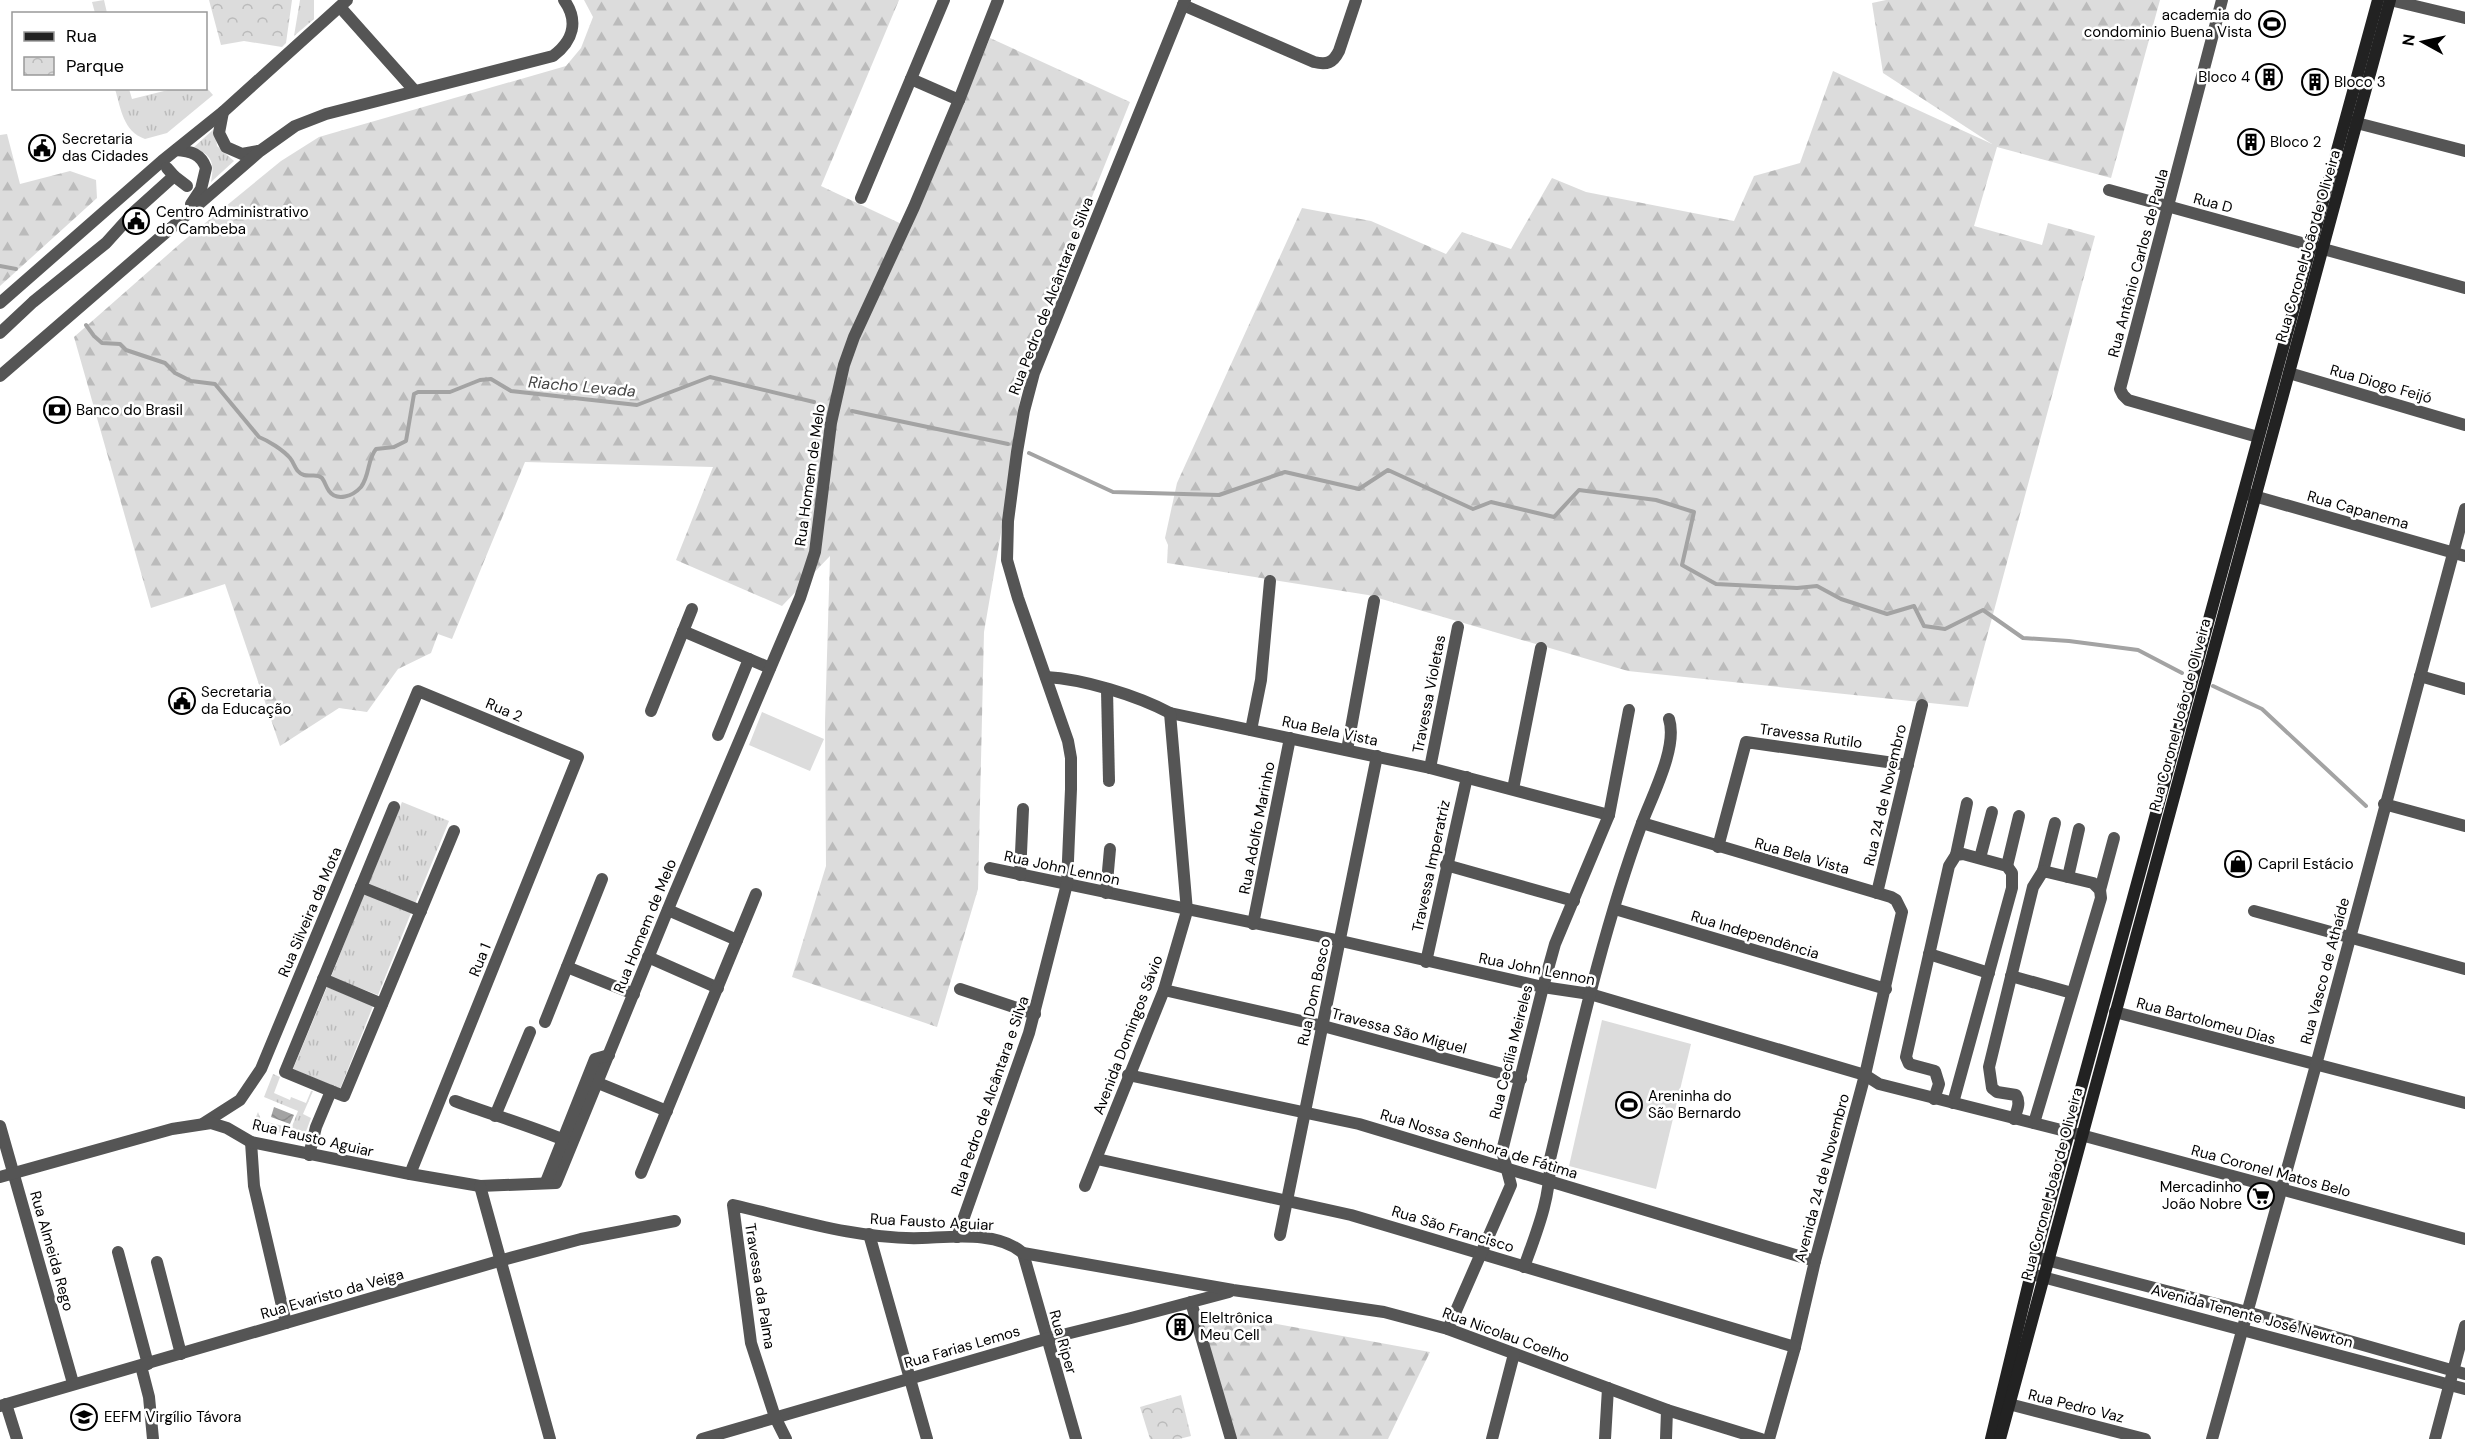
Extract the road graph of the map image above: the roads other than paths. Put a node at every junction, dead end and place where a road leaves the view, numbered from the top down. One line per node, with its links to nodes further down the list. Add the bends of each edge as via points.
1 (564, 0): 12 (street, via 573,28 567,44 553,56)
2 (944, 0): 11 (street)
3 (998, 0): 13 (street, Rua Homem de Melo)
4 (1356, 0): 8 (street, via 1339,51 1335,59 1325,64)
5 (2222, 0): 23 (street, Rua Antônio Carlos de Paula)
6 (2378, 0): 15 (street, Rua Coronel João de Oliveira)
7 (2390, 0): 10 (street); 16 (street, Rua Coronel João de Oliveira)
8 (1184, 2): 46 (street, Rua Pedro de Alcântara e Silva, via 1034,373 1021,422 1007,560)
9 (344, 4): 12 (street); 14 (street)
10 (2465, 18)
11 (911, 79): 13 (street); 22 (street)
12 (414, 90): 18 (street, via 295,126)
13 (959, 100): 44 (street, Rua Homem de Melo, via 844,365 831,423 815,552)
14 (222, 112): 17 (street); 18 (street, via 219,133 226,147 242,154)
15 (2344, 120): 16 (street); 25 (street, Rua Coronel João de Oliveira)
16 (2358, 124): 19 (street); 26 (street, Rua Coronel João de Oliveira)
17 (176, 150): 24 (street, via 198,155 206,168 201,189); 28 (street)
18 (260, 151): 24 (street)
19 (2465, 151)
20 (187, 186): 29 (street, via 170,172 106,243)
21 (2109, 190): 23 (street, Rua D)
22 (861, 198)
23 (2168, 206): 25 (street, Rua D); 33 (street, Rua Antônio Carlos de Paula, via 2120,389 2122,395 2128,400)
24 (182, 218): 31 (street)
25 (2310, 245): 26 (street, Rua D); 33 (street, Rua Coronel João de Oliveira)
26 (2323, 249): 27 (street, Rua D); 30 (street, Rua Coronel João de Oliveira)
27 (2465, 288)
28 (0, 303)
29 (0, 333)
30 (2289, 373): 32 (street, Rua Diogo Feijó); 34 (street, Rua Coronel João de Oliveira)
31 (0, 376)
32 (2465, 425)
33 (2258, 437): 34 (street, Rua Coronel João de Oliveira)
34 (2249, 495): 36 (street, Rua Capanema); 124 (street, Rua Coronel João de Oliveira); 147 (street, Rua Coronel João de Oliveira)
35 (2465, 509): 36 (street, Rua Vasco de Athaíde)
36 (2459, 554): 45 (street, Rua Vasco de Athaíde)
37 (1270, 581): 55 (street, via 1261,680)
38 (1374, 601): 58 (street)
39 (692, 609): 41 (street)
40 (1458, 627): 62 (street, Travessa Violetas)
41 (684, 631): 43 (street); 52 (street)
42 (1541, 648): 65 (street)
43 (749, 659): 44 (street); 56 (street)
44 (770, 668): 97 (street, Rua Homem de Melo)
45 (2420, 676): 47 (street); 67 (street, Rua Vasco de Athaíde)
46 (1046, 677): 48 (street, Rua Bela Vista); 90 (street, Rua Pedro de Alcântara e Silva, via 1071,758)
47 (2465, 689)
48 (1107, 690): 53 (street, Rua Bela Vista, via 1149,702); 64 (street)
49 (418, 691): 60 (street, Rua 2); 144 (street, Rua Silveira da Mota, via 261,1069 240,1100)
50 (1922, 705): 61 (street, Rua 24 de Novembro)
51 (1629, 710): 71 (street, Rua Cecília Meireles)
52 (651, 711)
53 (1170, 713): 55 (street, Rua Bela Vista); 99 (street, Avenida Domingos Sávio)
54 (1669, 719): 73 (street, via 1672,729 1661,778)
55 (1251, 730): 57 (street, Rua Bela Vista)
56 (718, 735)
57 (1290, 738): 58 (street, Rua Bela Vista); 103 (street, Rua Adolfo Marinho)
58 (1347, 750): 59 (street, Rua Bela Vista)
59 (1377, 756): 62 (street, Rua Bela Vista); 106 (street, Rua Dom Bosco)
60 (578, 757): 155 (street, Rua 1)
61 (1908, 765): 79 (street, Travessa Rutilo, via 1746,742); 94 (street, Rua 24 de Novembro)
62 (1430, 768): 63 (street, Rua Bela Vista)
63 (1467, 777): 65 (street, Rua Bela Vista); 83 (street, Travessa Imperatriz)
64 (1109, 781)
65 (1513, 789): 71 (street, Rua Bela Vista)
66 (1967, 803): 81 (street)
67 (2384, 804): 75 (street); 104 (street, Rua Vasco de Athaíde)
68 (394, 807): 91 (street)
69 (1023, 809): 87 (street)
70 (1992, 812): 82 (street)
71 (1609, 815): 96 (street, Rua Cecília Meireles)
72 (2019, 816): 84 (street)
73 (1642, 823): 79 (street, Rua Bela Vista); 98 (street)
74 (2055, 823): 86 (street)
75 (2465, 826)
76 (2079, 829): 88 (street)
77 (454, 831): 100 (street)
78 (2114, 838): 92 (street)
79 (1718, 847): 94 (street, Rua Bela Vista)
80 (1110, 849): 93 (street)
81 (1956, 855): 82 (street); 107 (street, via 1949,866)
82 (1980, 858): 84 (street)
83 (1446, 865): 96 (street); 109 (street, Travessa Imperatriz)
84 (2007, 866): 112 (street, via 2012,873 2012,888)
85 (990, 868): 87 (street, Rua John Lennon)
86 (2043, 871): 88 (street); 113 (street, via 2033,887)
87 (1020, 875): 90 (street, Rua John Lennon)
88 (2067, 877): 92 (street, via 2093,883)
89 (602, 879): 110 (street)
90 (1067, 884): 93 (street, Rua John Lennon); 125 (street, Rua Pedro de Alcântara e Silva)
91 (361, 887): 100 (street); 114 (street)
92 (2100, 890): 121 (street, via 2101,898)
93 (1106, 893): 99 (street, Rua John Lennon)
94 (1877, 893): 102 (street, Rua Bela Vista, via 1896,900 1902,912)
95 (756, 894): 105 (street)
96 (1574, 901): 115 (street, Rua Cecília Meireles, via 1555,944)
97 (668, 909): 105 (street); 108 (street, Rua Homem de Melo)
98 (1615, 909): 118 (street, Rua Independência); 122 (street)
99 (1187, 910): 103 (street, Rua John Lennon); 119 (street, Avenida Domingos Sávio)
100 (421, 911): 123 (street)
101 (2254, 911): 104 (street)
102 (1901, 923): 118 (street, Avenida 24 de Novembro)
103 (1253, 924): 106 (street, Rua John Lennon)
104 (2349, 936): 111 (street); 130 (street, Rua Vasco de Athaíde)
105 (737, 940): 116 (street)
106 (1341, 941): 109 (street, Rua John Lennon); 127 (street, Rua Dom Bosco)
107 (1929, 954): 112 (street); 136 (street, via 1906,1057 1909,1064 1935,1071 1939,1084)
108 (648, 957): 116 (street); 120 (street, Rua Homem de Melo)
109 (1426, 962): 115 (street, Rua John Lennon)
110 (567, 967): 120 (street); 126 (street)
111 (2465, 969)
112 (1989, 973): 138 (street)
113 (2011, 976): 121 (street); 143 (street, via 1989,1067 1992,1088 2018,1098)
114 (323, 979): 123 (street); 135 (street, via 285,1072)
115 (1543, 987): 122 (street, Rua John Lennon); 133 (street, Rua Cecília Meireles)
116 (718, 988): 140 (street)
117 (960, 989): 125 (street)
118 (1886, 989): 131 (street, Avenida 24 de Novembro)
119 (1164, 990): 127 (street, Travessa São Miguel); 132 (street, Avenida Domingos Sávio)
120 (634, 993): 129 (street, Rua Homem de Melo)
121 (2072, 993): 145 (street)
122 (1590, 994): 131 (street, Rua John Lennon); 157 (street, via 1550,1159)
123 (382, 1004): 135 (street, via 344,1096)
124 (2115, 1012): 130 (street, Rua Bartolomeu Dias); 147 (street, Rua Coronel João de Oliveira)
125 (1035, 1014): 167 (street, Rua Pedro de Alcântara e Silva)
126 (544, 1022)
127 (1323, 1026): 133 (street, Travessa São Miguel); 141 (street, Rua Dom Bosco)
128 (530, 1032): 142 (street)
129 (609, 1055): 134 (street, Rua Homem de Melo); 148 (street, Rua Homem de Melo, via 595,1059)
130 (2316, 1065): 139 (street, Rua Bartolomeu Dias); 161 (street, Rua Vasco de Athaíde)
131 (1865, 1075): 136 (street, Rua John Lennon, via 1879,1084); 173 (street, Avenida 24 de Novembro)
132 (1128, 1076): 141 (street, Rua Nossa Senhora de Fátima); 151 (street, Avenida Domingos Sávio)
133 (1521, 1079): 152 (street, Rua Cecília Meireles, via 1502,1151)
134 (598, 1083): 140 (street); 148 (street, Rua Homem de Melo)
135 (331, 1091): 150 (street)
136 (1934, 1099): 138 (street, Rua John Lennon)
137 (455, 1101): 142 (street)
138 (1953, 1103): 143 (street, Rua John Lennon)
139 (2465, 1103)
140 (667, 1111): 154 (street)
141 (1305, 1111): 152 (street, Rua Nossa Senhora de Fátima); 162 (street, Rua Dom Bosco)
142 (495, 1116): 148 (street)
143 (2014, 1119): 145 (street, Rua John Lennon)
144 (203, 1123): 149 (street, Rua Fausto Aguiar, via 227,1128); 153 (street, Rua Fausto Aguiar)
145 (2034, 1123): 147 (street, Rua John Lennon)
146 (0, 1126): 153 (street, Rua Almeida Rego)
147 (2075, 1134): 161 (street, Rua Coronel Matos Belo); 172 (street, Rua Coronel João de Oliveira)
148 (567, 1141): 158 (street, Rua Homem de Melo)
149 (251, 1142): 150 (street, Rua Fausto Aguiar); 181 (street, via 254,1186)
150 (309, 1155): 155 (street, Rua Fausto Aguiar)
151 (1097, 1159): 160 (street, Avenida Domingos Sávio); 162 (street, Rua São Francisco)
152 (1505, 1168): 157 (street, Rua Nossa Senhora de Fátima); 171 (street, Rua Cecília Meireles, via 1510,1185)
153 (14, 1173): 156 (street, Rua Fausto Aguiar); 193 (street, Rua Almeida Rego)
154 (641, 1173)
155 (410, 1174): 159 (street, Rua Fausto Aguiar)
156 (0, 1177)
157 (1551, 1181): 173 (street, Rua Nossa Senhora de Fátima); 176 (street)
158 (551, 1182): 159 (street, Rua Fausto Aguiar)
159 (480, 1186): 175 (street)
160 (1085, 1186)
161 (2281, 1189): 168 (street, Rua Coronel Matos Belo); 180 (street, Rua Vasco de Athaíde)
162 (1289, 1200): 166 (street, Rua Dom Bosco); 171 (street, Rua São Francisco)
163 (733, 1205): 165 (street, Rua Fausto Aguiar); 200 (street, Travessa da Palma, via 751,1343)
164 (675, 1221): 175 (street, Rua Evaristo da Veiga, via 581,1239)
165 (869, 1234): 167 (street, Rua Fausto Aguiar); 192 (street)
166 (1280, 1235)
167 (957, 1237): 170 (street, Rua Fausto Aguiar, via 1004,1242)
168 (2465, 1239)
169 (118, 1251): 189 (street)
170 (1023, 1253): 178 (street, Rua Fausto Aguiar); 185 (street, Rua Riper)
171 (1482, 1253): 176 (street, Rua São Francisco); 184 (street, Rua Cecília Meireles)
172 (2041, 1258): 177 (street, Rua Coronel João de Oliveira); 180 (street, Avenida Tenente José Newton)
173 (1815, 1261): 186 (street, Avenida 24 de Novembro)
174 (157, 1262): 187 (street)
175 (499, 1262): 181 (street, Rua Evaristo da Veiga); 204 (street)
176 (1524, 1267): 186 (street, Rua São Francisco)
177 (2037, 1276): 183 (street, Avenida Tenente José Newton); 197 (street, Rua Coronel João de Oliveira)
178 (1233, 1290): 179 (street, Rua Farias Lemos); 184 (street, Rua Nicolau Coelho, via 1384,1312)
179 (1191, 1302): 185 (street, Rua Farias Lemos); 209 (street)
180 (2247, 1312): 183 (street, Rua Vasco de Athaíde); 190 (street, Avenida Tenente José Newton)
181 (286, 1323): 187 (street, Rua Evaristo da Veiga)
182 (2465, 1326): 190 (street)
183 (2241, 1328): 194 (street, Avenida Tenente José Newton); 218 (street, Rua Vasco de Athaíde)
184 (1448, 1329): 188 (street, Rua Nicolau Coelho)
185 (1046, 1339): 192 (street, Rua Farias Lemos); 208 (street, Rua Riper)
186 (1796, 1347): 214 (street, Avenida 24 de Novembro)
187 (181, 1354): 189 (street, Rua Evaristo da Veiga)
188 (1514, 1354): 195 (street, Rua Nicolau Coelho); 210 (street)
189 (145, 1365): 193 (street, Rua Evaristo da Veiga); 203 (street)
190 (2452, 1370): 191 (street, Avenida Tenente José Newton); 194 (street)
191 (2465, 1374)
192 (909, 1378): 200 (street, Rua Farias Lemos); 207 (street)
193 (73, 1383): 198 (street, Rua Evaristo da Veiga)
194 (2448, 1384): 196 (street, Avenida Tenente José Newton); 219 (street)
195 (1608, 1388): 199 (street, Rua Nicolau Coelho); 211 (street)
196 (2465, 1389)
197 (2005, 1403): 215 (street, Rua Coronel João de Oliveira); 216 (street, Rua Coronel João de Oliveira); 217 (street, Rua Pedro Vaz)
198 (3, 1405): 202 (street)
199 (1667, 1410): 201 (street, Rua Nicolau Coelho); 212 (street)
200 (775, 1417): 205 (street, Rua Farias Lemos); 206 (street, Travessa da Palma)
201 (1726, 1434): 213 (street, Rua Nicolau Coelho)
202 (16, 1439)
203 (153, 1439)
204 (550, 1439)
205 (702, 1439)
206 (786, 1439)
207 (927, 1439)
208 (1076, 1439)
209 (1232, 1439)
210 (1492, 1439)
211 (1605, 1439)
212 (1666, 1439)
213 (1761, 1439)
214 (1769, 1439)
215 (1991, 1439)
216 (2000, 1439)
217 (2145, 1439)
218 (2212, 1439)
219 (2434, 1439)

